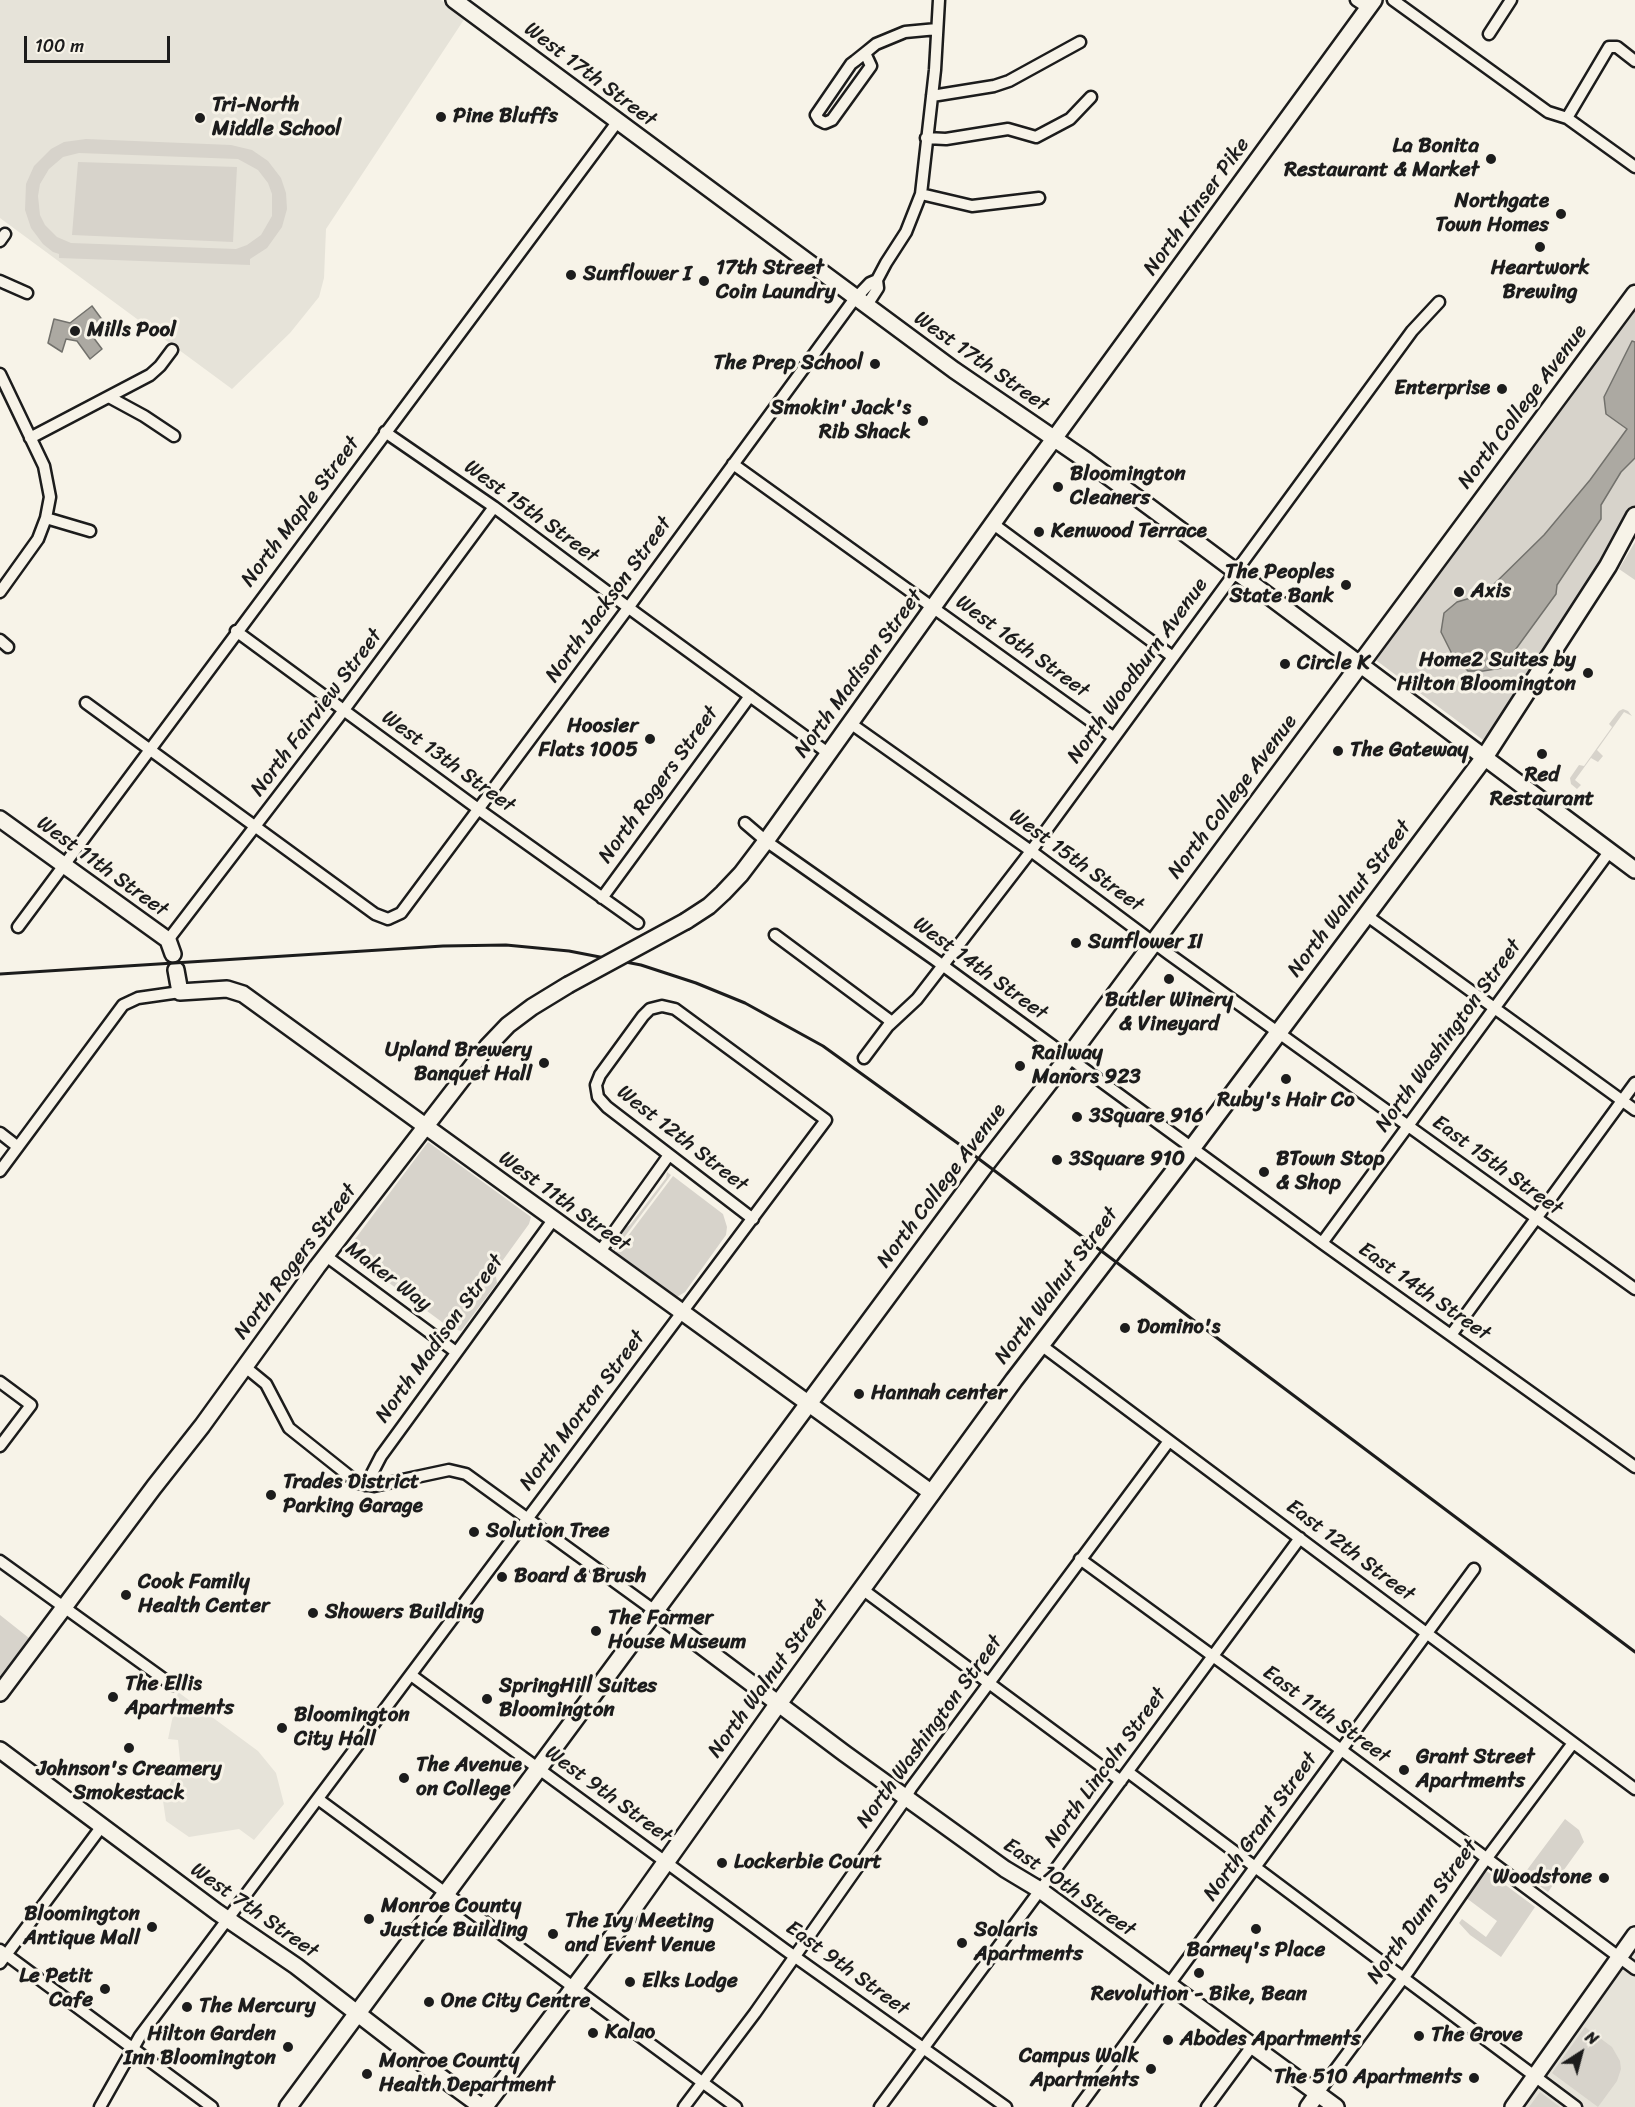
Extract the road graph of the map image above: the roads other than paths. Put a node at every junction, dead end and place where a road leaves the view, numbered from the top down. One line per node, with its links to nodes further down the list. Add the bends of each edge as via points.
1 (454, 0): 14 (street, West 17th Street)
2 (939, 0): 6 (street)
3 (1393, 0): 13 (street, via 1548,112)
4 (1511, 0): 7 (street)
5 (1366, 3): 30 (street, North Kinser Pike)
6 (937, 29): 9 (street, via 895,35); 11 (street)
7 (1489, 34)
8 (1080, 42): 11 (street, via 1009,81)
9 (865, 53): 9 (street, via 851,64 816,115 819,120 832,120 871,66)
10 (1635, 61): 13 (street, via 1617,47 1610,47)
11 (932, 96): 15 (street)
12 (1091, 97): 15 (street, via 1070,119 1036,137 1008,129 946,139)
13 (1567, 118): 16 (street)
14 (618, 121): 22 (street, West 17th Street); 27 (street, North Maple Street)
15 (926, 138): 17 (street)
16 (1635, 167)
17 (921, 194): 18 (street, via 972,206); 22 (street, North Jackson Street, via 906,232 877,280 878,288)
18 (1039, 198)
19 (0, 281): 20 (street)
20 (27, 293)
21 (1635, 294): 43 (main road, North College Avenue)
22 (862, 302): 30 (street, West 17th Street); 31 (street, North Jackson Street)
23 (1439, 302): 37 (street, North Woodburn Avenue, via 1412,331)
24 (172, 350): 26 (street, via 150,375)
25 (0, 374): 29 (street)
26 (109, 398): 28 (street); 29 (street)
27 (385, 432): 32 (street, West 15th Street); 41 (street, North Maple Street)
28 (174, 436)
29 (30, 438): 34 (street, via 47,476 50,497)
30 (1054, 438): 35 (street, North Madison Street); 37 (street, West 17th Street)
31 (733, 464): 39 (street, West 16th Street); 40 (street, North Jackson Street)
32 (494, 507): 40 (street, West 15th Street); 46 (street, North Fairview Street)
33 (1635, 516): 51 (main road, North Walnut Street, via 1608,566)
34 (46, 518): 36 (street); 38 (street, via 38,539)
35 (992, 523): 39 (street, North Madison Street); 42 (street)
36 (90, 531)
37 (1236, 571): 42 (street, North Woodburn Avenue); 43 (street, West 17th Street)
38 (0, 592)
39 (933, 607): 47 (street, North Madison Street); 48 (street, West 16th Street)
40 (628, 608): 44 (street, West 15th Street); 52 (street, North Jackson Street)
41 (236, 631): 46 (street, West 13th Street); 49 (street, North Maple Street)
42 (1173, 657): 48 (street, North Woodburn Avenue)
43 (1359, 664): 51 (street, West 17th Street); 67 (main road, North College Avenue)
44 (750, 696): 50 (street, West 15th Street); 61 (street, North Rogers Street)
45 (86, 703): 49 (street)
46 (344, 711): 52 (street, West 13th Street); 55 (street, North Fairview Street)
47 (850, 723): 50 (street, North Madison Street); 57 (street, West 15th Street)
48 (1113, 737): 57 (street, North Woodburn Avenue)
49 (149, 749): 55 (street); 59 (street, North Maple Street)
50 (828, 753): 56 (street, North Madison Street)
51 (1484, 758): 58 (street, West 17th Street); 62 (main road, North Walnut Street)
52 (478, 809): 55 (street, North Jackson Street, via 401,913 388,919 375,914); 61 (street, West 13th Street)
53 (0, 819): 59 (street, West 11th Street)
54 (745, 823): 56 (street, West 14th Street)
55 (255, 827): 68 (street, North Fairview Street)
56 (766, 841): 63 (street, North Madison Street, via 723,893); 69 (street, West 14th Street)
57 (1031, 851): 67 (street, West 15th Street); 69 (street, North Woodburn Avenue)
58 (1609, 852): 60 (street, West 17th Street); 72 (street, North Washington Street)
59 (63, 865): 65 (street, North Maple Street); 68 (street, West 11th Street)
60 (1635, 870)
61 (602, 898): 64 (street, West 13th Street)
62 (1366, 915): 72 (street); 74 (main road, North Walnut Street)
63 (686, 921): 82 (street, North Rogers Street, bridge, via 532,1006 487,1047)
64 (638, 923)
65 (18, 927)
66 (775, 935): 73 (street)
67 (1153, 942): 74 (street, West 15th Street); 76 (main road, North College Avenue)
68 (170, 947)
69 (942, 966): 73 (street, North Woodburn Avenue, via 917,999); 76 (street, West 14th Street)
70 (176, 970): 71 (street)
71 (180, 992): 82 (street, West 11th Street, via 238,991); 84 (street, via 138,998 123,1005)
72 (1494, 1007): 78 (street); 81 (street, North Washington Street)
73 (892, 1022): 75 (street, North Woodburn Avenue)
74 (1279, 1033): 81 (street, East 15th Street); 85 (main road, North Walnut Street)
75 (864, 1058)
76 (1068, 1058): 85 (street, West 14th Street); 101 (main road, North College Avenue)
77 (1635, 1083): 78 (street)
78 (1622, 1101): 79 (street); 88 (street)
79 (1635, 1110)
80 (826, 1120): 86 (street, West 12th Street, via 675,1009 660,1006 643,1016 596,1085 598,1097 607,1107); 89 (street, North Morton Street)
81 (1408, 1125): 88 (street, East 15th Street); 91 (street, North Washington Street)
82 (425, 1127): 90 (street, West 11th Street); 93 (street, North Rogers Street)
83 (0, 1133): 84 (street)
84 (18, 1147): 87 (street)
85 (1192, 1148): 91 (street, East 14th Street); 97 (main road, North Walnut Street)
86 (669, 1155): 89 (street, West 12th Street); 92 (street)
87 (0, 1171)
88 (1537, 1218): 94 (street, East 15th Street); 96 (street)
89 (753, 1219): 95 (street, North Morton Street)
90 (553, 1220): 92 (street, West 11th Street); 98 (street, North Madison Street)
91 (1322, 1243): 96 (street, East 14th Street)
92 (599, 1253): 95 (street, West 11th Street)
93 (326, 1256): 98 (street, Maker Way); 99 (street, North Rogers Street)
94 (1635, 1288)
95 (681, 1313): 101 (street, West 11th Street); 107 (street, North Morton Street)
96 (1451, 1335): 104 (street, East 14th Street)
97 (1041, 1345): 102 (street, East 12th Street); 106 (main road, North Walnut Street)
98 (456, 1352): 105 (street, North Madison Street, via 381,1456)
99 (244, 1366): 105 (street, via 266,1384 285,1422 297,1436 353,1480); 113 (street, North Rogers Street)
100 (0, 1382): 103 (street, via 31,1405)
101 (809, 1404): 106 (street, West 11th Street); 114 (main road, North College Avenue)
102 (1169, 1441): 108 (street, East 12th Street); 109 (street, North Washington Street)
103 (0, 1446)
104 (1635, 1467)
105 (366, 1485): 107 (street, via 441,1471 460,1472)
106 (932, 1493): 112 (main road, North Walnut Street)
107 (527, 1519): 114 (street); 117 (street, North Morton Street)
108 (1300, 1539): 115 (street, East 12th Street); 116 (street, North Lincoln Street)
109 (1080, 1559): 116 (street, East 11th Street); 118 (street, North Washington Street)
110 (0, 1560): 113 (street)
111 (1474, 1569): 115 (street, North Grant Street)
112 (862, 1589): 118 (street); 121 (main road, North Walnut Street)
113 (64, 1608): 119 (street); 120 (street, North Rogers Street)
114 (655, 1611): 121 (street, East 10th Street); 125 (main road, North College Avenue)
115 (1426, 1633): 122 (street, East 12th Street); 123 (street, North Grant Street)
116 (1213, 1656): 123 (street, East 11th Street); 126 (street, North Lincoln Street)
117 (411, 1675): 125 (street, West 9th Street); 129 (street, North Morton Street)
118 (988, 1683): 126 (street); 128 (street, North Washington Street)
119 (172, 1685)
120 (0, 1694)
121 (778, 1703): 128 (street, East 10th Street); 132 (main road, North Walnut Street)
122 (1573, 1743): 127 (street, East 12th Street); 131 (street, North Dunn Street)
123 (1340, 1749): 131 (street, East 11th Street); 133 (street, North Grant Street)
124 (0, 1750): 130 (street, West 7th Street)
125 (539, 1768): 132 (street, West 9th Street); 135 (main road, North College Avenue)
126 (1124, 1776): 133 (street); 134 (street, North Lincoln Street)
127 (1635, 1789)
128 (905, 1797): 134 (street, East 10th Street); 139 (street, North Washington Street)
129 (318, 1799): 135 (street); 136 (street, North Morton Street)
130 (102, 1826): 136 (street, West 7th Street); 138 (street)
131 (1487, 1859): 140 (street, East 11th Street); 142 (street, North Dunn Street)
132 (667, 1861): 139 (street, East 9th Street); 144 (main road, North Walnut Street)
133 (1254, 1866): 142 (street); 143 (street, North Grant Street)
134 (1040, 1890): 143 (street, East 10th Street); 148 (street, North Lincoln Street)
135 (445, 1894): 144 (street); 145 (main road, North College Avenue)
136 (228, 1919): 145 (street, West 7th Street); 147 (street, North Morton Street)
137 (1635, 1935): 140 (street)
138 (2, 1956): 147 (street)
139 (795, 1956): 148 (street, East 9th Street); 150 (street, North Washington Street)
140 (1619, 1957): 141 (street, East 11th Street); 149 (street)
141 (1635, 1969)
142 (1403, 1977): 149 (street); 151 (street, North Dunn Street)
143 (1168, 1985): 146 (street, East 10th Street); 160 (street, North Grant Street)
144 (576, 1988): 150 (street); 155 (main road, North Walnut Street)
145 (358, 2013): 154 (main road, North College Avenue); 155 (street, West 7th Street)
146 (1252, 2046): 151 (street, East 10th Street); 161 (street)
147 (133, 2049): 152 (street, North Morton Street); 153 (street)
148 (923, 2049): 158 (street, North Lincoln Street); 159 (street, East 9th Street)
149 (1535, 2077): 164 (street); 165 (street)
150 (702, 2082): 156 (street, North Washington Street); 157 (street)
151 (1318, 2093): 162 (street, North Dunn Street); 163 (street, East 10th Street)
152 (100, 2107)
153 (212, 2107)
154 (288, 2107)
155 (483, 2107)
156 (684, 2107)
157 (736, 2107)
158 (880, 2107)
159 (1006, 2107)
160 (1079, 2107)
161 (1207, 2107)
162 (1308, 2107)
163 (1336, 2107)
164 (1513, 2107)
165 (1576, 2107)

